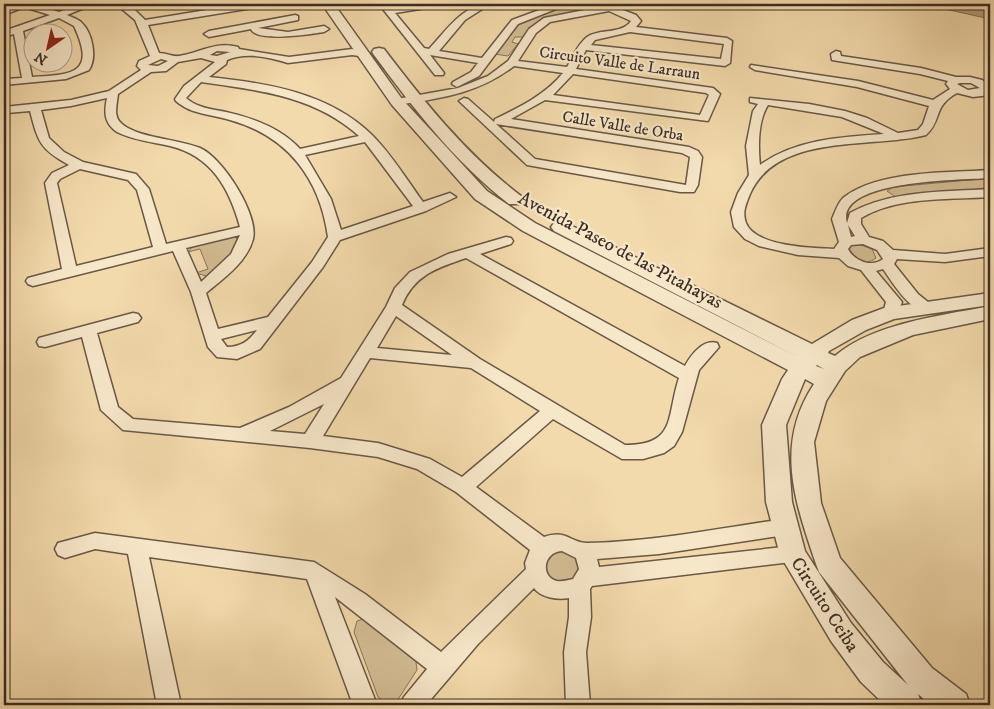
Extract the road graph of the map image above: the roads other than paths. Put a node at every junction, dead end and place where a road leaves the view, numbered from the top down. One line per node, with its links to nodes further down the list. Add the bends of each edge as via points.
1 (24, 4): 14 (street); 15 (street)
2 (90, 4): 15 (street)
3 (120, 4): 16 (street)
4 (259, 4): 11 (street)
5 (328, 4): 26 (street, Avenida Paseo de las Pitahayas)
6 (342, 4): 53 (street, Avenida Paseo de las Pitahayas)
7 (433, 4): 12 (street)
8 (486, 4): 27 (street, via 462,18)
9 (578, 4): 36 (street, via 544,10 515,22)
10 (589, 4): 13 (street, via 591,7)
11 (194, 7): 16 (street); 23 (street)
12 (385, 7): 27 (street)
13 (608, 7): 19 (street, via 633,17 636,21); 37 (street, via 542,22 532,31)
14 (4, 12)
15 (60, 15): 20 (street); 44 (street, via 78,24 84,35 89,61 85,69 57,79)
16 (143, 23): 32 (street)
17 (244, 28): 21 (street, via 288,35); 21 (street, via 292,15); 23 (street)
18 (324, 29): 21 (street)
19 (630, 29): 24 (street, via 596,35); 24 (street, via 727,42 725,63)
20 (18, 31): 22 (street); 44 (street)
21 (304, 33)
22 (4, 34)
23 (209, 34): 25 (street)
24 (583, 47): 40 (street)
25 (217, 48): 28 (street, via 231,48); 29 (street)
26 (358, 48): 31 (street, via 341,47); 31 (street, via 352,52); 53 (street, Avenida Paseo de las Pitahayas)
27 (427, 52): 36 (street, Circuito Valle de Larraun); 41 (street)
28 (236, 53): 33 (street); 34 (street)
29 (205, 54): 34 (street, via 209,59); 35 (street)
30 (836, 54): 47 (street, via 836,58 921,71)
31 (307, 56): 33 (street, via 288,60)
32 (155, 57): 35 (street); 39 (street, via 142,63)
33 (282, 57)
34 (222, 59): 43 (street)
35 (173, 60): 39 (street, via 167,67)
36 (485, 60): 37 (street, Circuito Valle de Larraun, via 490,67); 50 (street)
37 (512, 63): 40 (street, Circuito Valle de Larraun); 50 (street, via 477,86)
38 (755, 68): 55 (street, via 858,84)
39 (149, 69): 49 (street)
40 (570, 71): 52 (street); 52 (street, Circuito Valle de Larraun, via 710,90 715,94 704,119)
41 (439, 73)
42 (990, 77): 45 (street)
43 (202, 78): 60 (street, via 271,89 308,100 342,116); 61 (street, via 183,92 180,99 187,106 269,131)
44 (27, 79): 46 (street)
45 (977, 81): 47 (street); 48 (street)
46 (4, 82)
47 (956, 84): 51 (street); 55 (street)
48 (988, 91): 51 (street)
49 (113, 93): 56 (street); 70 (street, via 110,110 114,123 126,132 184,145 211,159)
50 (456, 93): 53 (street); 58 (street)
51 (974, 93): 54 (street)
52 (546, 96): 58 (street)
53 (403, 97): 96 (street, Avenida Paseo de las Pitahayas, via 445,158 481,194 529,227 609,261)
54 (990, 102)
55 (934, 104): 59 (street, via 927,130 914,135)
56 (35, 107): 57 (street); 62 (street, via 43,140 60,155)
57 (7, 110)
58 (495, 123): 58 (street, Calle Valle de Orba, via 685,150 696,157 692,185 689,189 530,162)
59 (895, 136): 64 (street, via 838,140 796,150 773,160); 64 (street, via 844,115 759,101 752,146)
60 (368, 138): 61 (street); 69 (street)
61 (298, 153): 71 (street, via 334,222)
62 (79, 165): 76 (street, via 132,177 143,190); 81 (street, via 56,176 51,183)
63 (990, 174): 65 (street)
64 (755, 176): 75 (street, via 747,187 737,214 748,235 784,249)
65 (876, 185): 68 (street); 75 (street, via 861,190 843,205 837,221)
66 (990, 193): 68 (street)
67 (450, 197): 69 (street)
68 (894, 202): 72 (street, via 866,209 855,216 857,233)
69 (421, 208): 71 (street)
70 (248, 229): 74 (street); 83 (street, via 246,244)
71 (335, 237): 90 (street, via 318,264)
72 (864, 240): 75 (street); 79 (street, via 878,244)
73 (506, 241): 78 (street)
74 (178, 246): 76 (street); 83 (street)
75 (844, 248): 80 (street, via 851,261)
76 (161, 250): 81 (street)
77 (990, 252): 79 (street, via 944,258)
78 (470, 254): 85 (street, via 416,275 404,284); 98 (street)
79 (888, 259): 80 (street); 86 (street, via 913,297)
80 (865, 266): 87 (street, via 894,302)
81 (70, 272): 82 (street)
82 (33, 281)
83 (198, 292): 92 (street)
84 (990, 299): 86 (street, Circuito Ceiba)
85 (394, 307): 95 (street); 97 (street)
86 (926, 307): 87 (street, Circuito Ceiba)
87 (891, 313): 96 (street, Circuito Ceiba, via 859,325 822,346)
88 (990, 314): 99 (street, Circuito Ceiba, via 908,329 853,352)
89 (133, 318): 91 (street)
90 (273, 320): 92 (street); 92 (street, via 254,345 237,353 223,353 216,347)
91 (88, 330): 93 (street); 102 (street, via 110,410 129,425)
92 (214, 335)
93 (45, 342)
94 (711, 347): 98 (street)
95 (366, 352): 97 (street); 100 (street)
96 (808, 362): 99 (street, Avenida Paseo de las Pitahayas); 105 (street, Circuito Ceiba, via 793,379 774,425 779,502)
97 (474, 363): 101 (street)
98 (688, 374): 101 (street, via 674,431 663,447 644,454 622,452)
99 (832, 374): 117 (street, Circuito Ceiba, via 814,400 802,442 808,503 829,564)
100 (350, 378): 102 (street, via 325,396); 103 (street)
101 (552, 410): 104 (street)
102 (240, 435): 103 (street)
103 (310, 441): 104 (street, via 378,450 422,464)
104 (463, 487): 108 (street)
105 (785, 527): 106 (street); 111 (street, Circuito Ceiba)
106 (659, 545): 110 (street); 112 (street)
107 (138, 546): 109 (street, via 95,540); 113 (street); 118 (street)
108 (543, 548): 110 (street, via 563,543); 114 (street, via 536,556)
109 (65, 549)
110 (583, 552): 115 (street, via 590,571)
111 (793, 556): 112 (street); 122 (street, Circuito Ceiba, via 846,639 872,672)
112 (668, 569): 115 (street)
113 (314, 571): 116 (street); 119 (street)
114 (535, 574): 115 (street, via 540,582 554,590 569,591); 116 (street)
115 (583, 582): 121 (street, via 575,652)
116 (441, 666): 120 (street)
117 (945, 703)
118 (169, 705)
119 (365, 705)
120 (412, 705)
121 (578, 705)
122 (907, 705)

